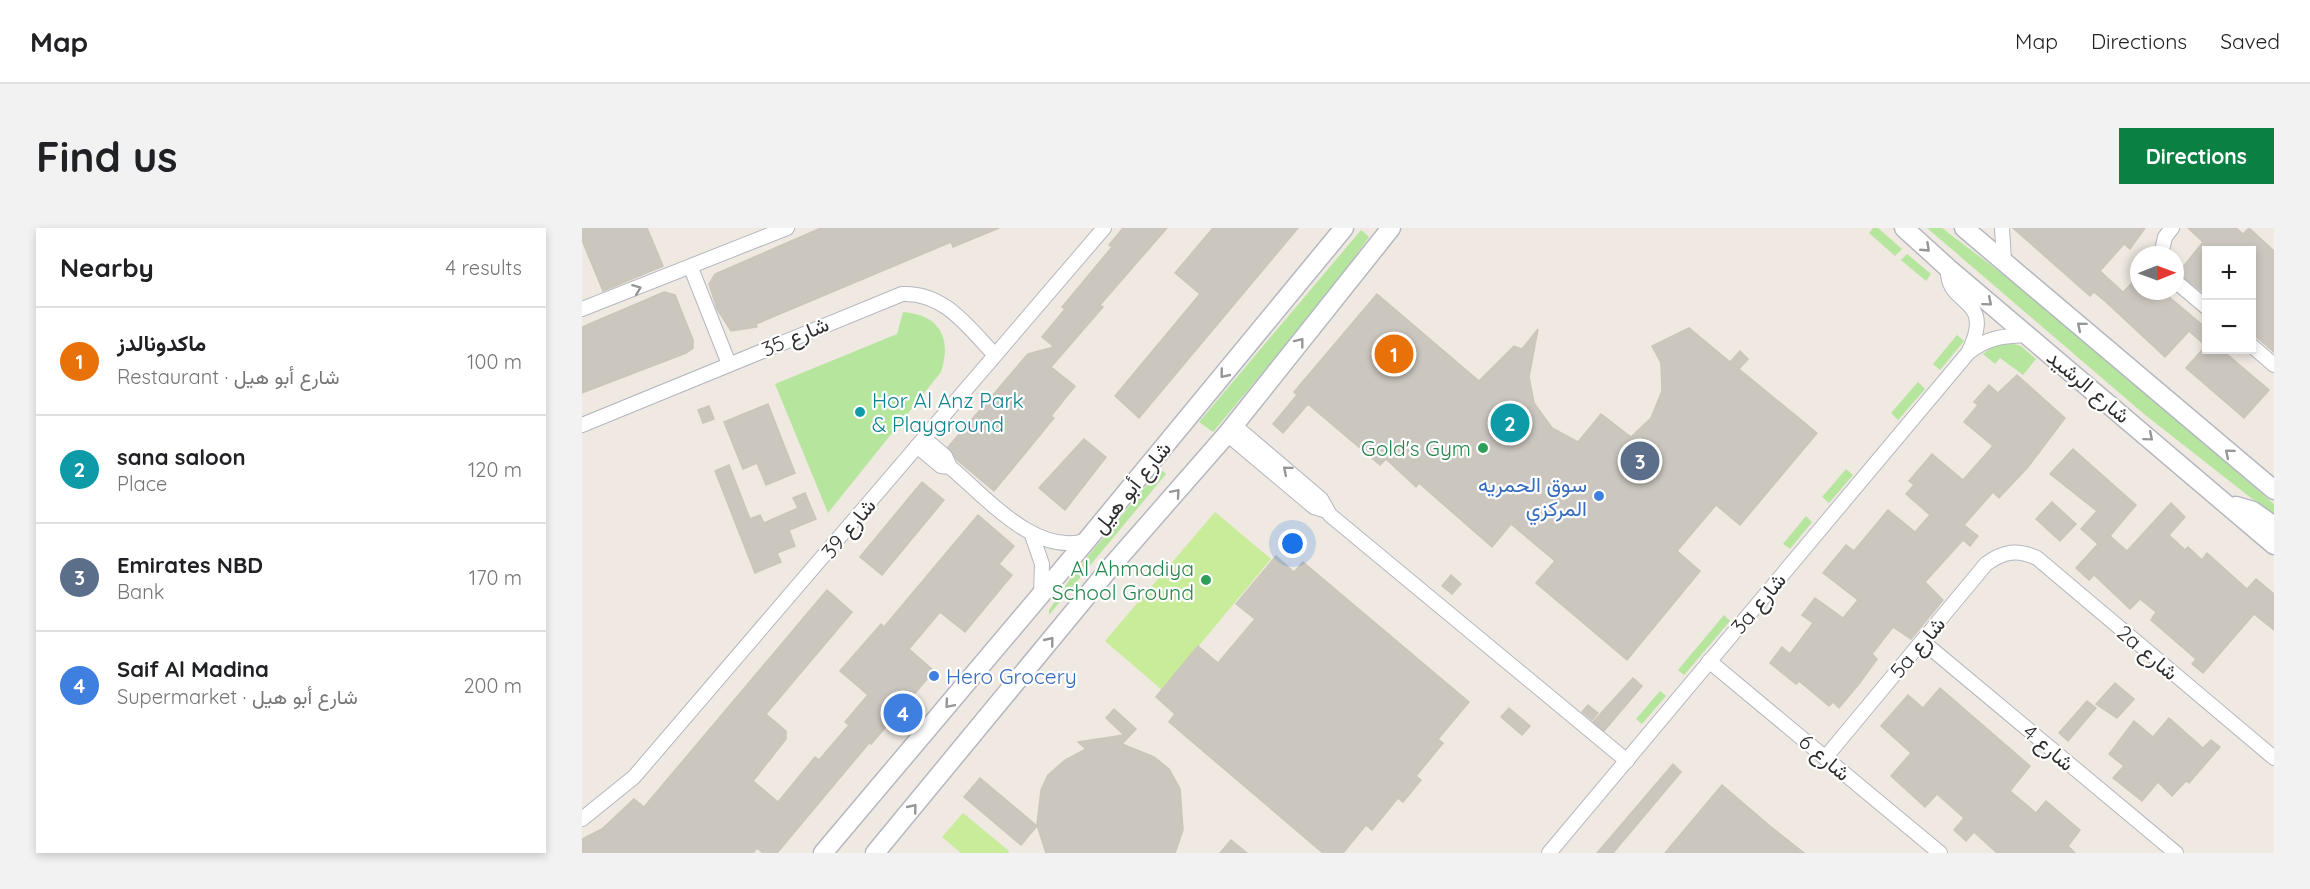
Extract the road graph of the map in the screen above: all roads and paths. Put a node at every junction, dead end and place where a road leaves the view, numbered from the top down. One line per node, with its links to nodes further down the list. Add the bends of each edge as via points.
1 (787, 228): 11 (street)
2 (1104, 228): 19 (street, شارع 39)
3 (1344, 228): 29 (main road, شارع أبو هيل, one-way to 29)
4 (1391, 228): 23 (main road, شارع أبو هيل, one-way to 4)
5 (1904, 228): 12 (main road, شارع الرشيد, one-way to 12)
6 (1964, 228): 10 (main road, شارع الرشيد)
7 (2002, 228): 10 (street)
8 (2172, 228): 9 (street)
9 (2163, 246)
10 (2004, 261): 25 (main road, شارع الرشيد, one-way to 10)
11 (691, 268): 15 (street, one-way to 11); 20 (street)
12 (1948, 268): 16 (main road, شارع الرشيد, one-way to 16); 18 (street, 3a شارع, via 1949,284 1976,314 1977,331)
13 (2184, 289): 14 (street)
14 (2202, 304)
15 (582, 309)
16 (2028, 335): 18 (street, 3a شارع, via 1999,336); 26 (main road, شارع الرشيد, one-way to 26)
17 (2256, 349): 21 (street)
18 (1968, 353): 34 (street, 3a شارع)
19 (994, 354): 20 (street, شارع 35, via 941,302 909,293 889,297); 24 (street, شارع 39)
20 (729, 364): 22 (street, شارع 35)
21 (2274, 365)
22 (582, 425)
23 (1231, 430): 37 (street, via 1314,507 1327,511); 40 (main road, شارع أبو هيل, one-way to 23, via 1109,569)
24 (920, 442): 28 (street, via 945,456 950,467); 38 (street, شارع 39, via 634,777)
25 (2274, 490)
26 (2228, 505): 27 (main road, via 2253,511); 30 (main road, شارع الرشيد)
27 (2274, 526)
28 (1032, 535): 29 (street, via 1058,543); 32 (street, via 1042,564)
29 (1087, 540): 32 (main road, شارع أبو هيل)
30 (2274, 545)
31 (2018, 551): 33 (street, 5a شارع, via 1996,556 1986,564); 36 (street, 2a شارع, via 2037,558)
32 (1041, 596): 39 (main road, شارع أبو هيل, one-way to 39)
33 (1922, 641): 35 (street, 5a شارع); 43 (street, شارع 4)
34 (1709, 661): 35 (street, شارع 6); 37 (street, 3a شارع)
35 (1825, 758): 42 (street, شارع 6)
36 (2274, 758)
37 (1627, 761): 41 (street, 3a شارع)
38 (582, 819)
39 (823, 853)
40 (875, 853)
41 (1549, 853)
42 (1940, 853)
43 (2176, 853)

